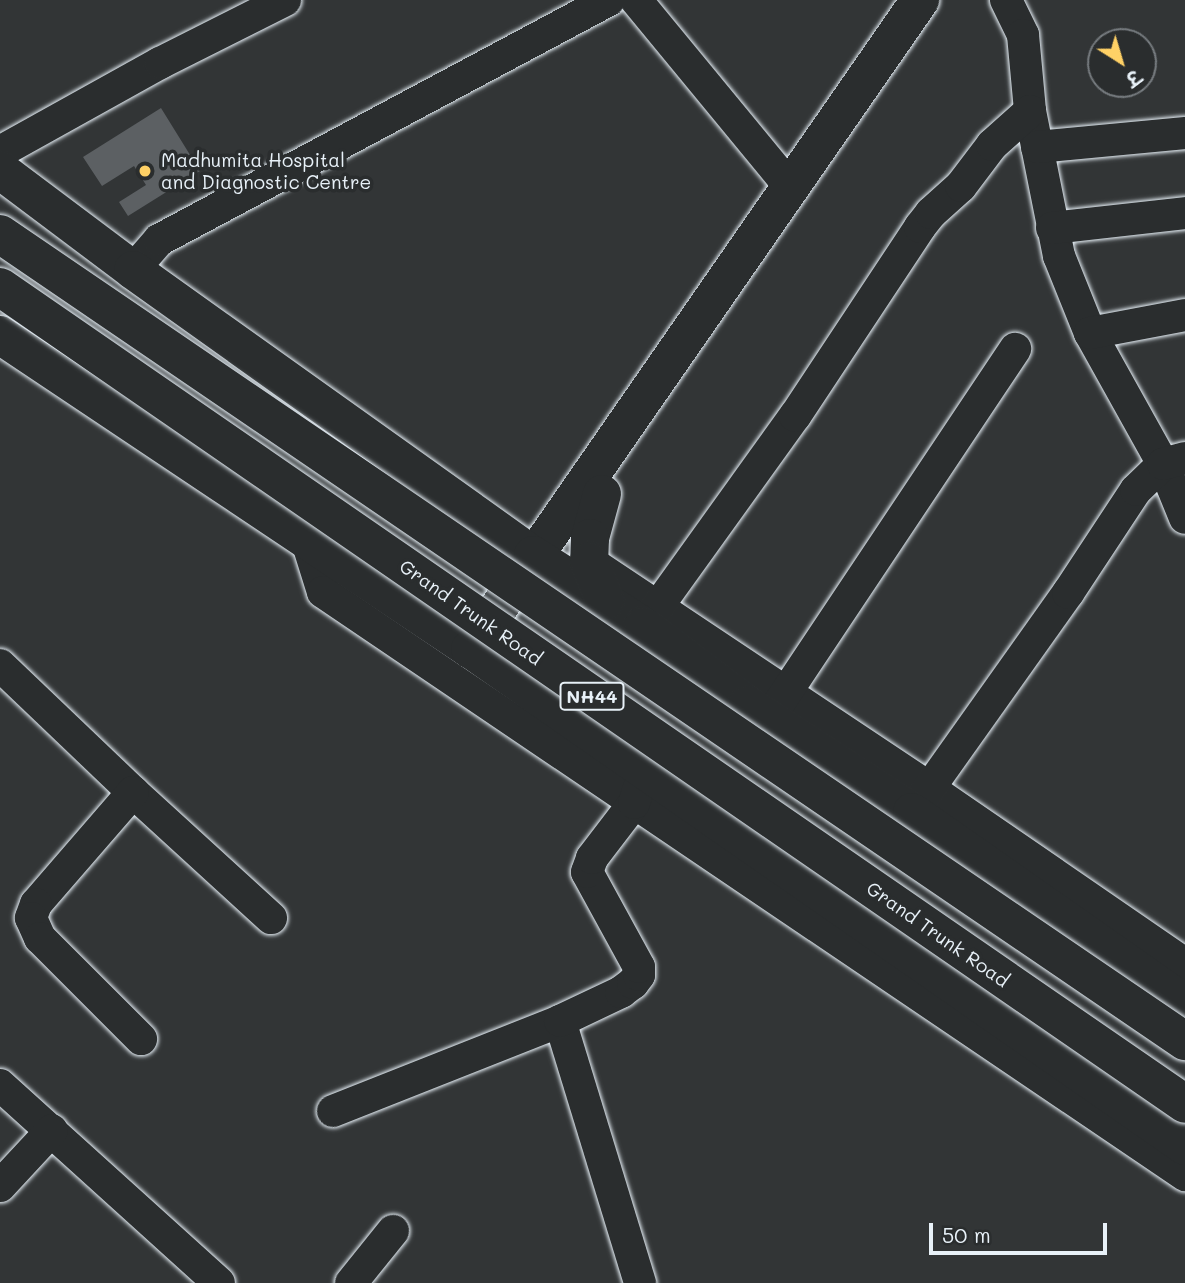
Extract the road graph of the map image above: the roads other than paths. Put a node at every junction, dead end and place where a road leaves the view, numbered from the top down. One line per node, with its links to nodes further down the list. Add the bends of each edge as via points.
1 (285, 0): 10 (street)
2 (609, 0): 16 (street, via 159,240)
3 (636, 0): 12 (street)
4 (920, 0): 12 (main road)
5 (946, 0): 23 (main road)
6 (1006, 0): 7 (street, via 1023,35)
7 (1030, 111): 9 (street); 29 (street, via 992,145 961,187 931,212 795,416)
8 (1185, 134): 9 (street)
9 (1037, 147): 14 (street)
10 (0, 152)
11 (0, 170): 16 (main road)
12 (790, 187): 26 (main road)
13 (1185, 213): 14 (street)
14 (1052, 228): 19 (street)
15 (0, 234): 41 (main road, NH44, bridge)
16 (133, 270): 26 (main road)
17 (0, 287): 43 (main road, Grand Trunk Road / NH44, bridge)
18 (1185, 315): 19 (street)
19 (1090, 333): 22 (street)
20 (0, 335): 25 (main road)
21 (1015, 349): 32 (street)
22 (1174, 461): 24 (street); 35 (street, via 1136,490)
23 (602, 494): 26 (main road); 27 (main road)
24 (1185, 518)
25 (307, 541): 30 (main road); 33 (street, via 323,592)
26 (542, 561): 28 (main road); 30 (main road)
27 (589, 561): 28 (main road); 29 (street)
28 (605, 601): 29 (main road)
29 (650, 616): 32 (main road)
30 (470, 649): 33 (main road)
31 (0, 665): 34 (street)
32 (777, 705): 35 (main road)
33 (639, 787): 39 (street, via 587,872 635,958 639,975 621,992); 46 (main road); 47 (street)
34 (132, 792): 36 (street); 40 (street, via 36,904 31,918 40,939)
35 (921, 800): 37 (street); 38 (main road)
36 (271, 918)
37 (1185, 964)
38 (1185, 1003)
39 (560, 1021): 44 (street); 52 (street)
40 (141, 1039)
41 (1185, 1041)
42 (0, 1085): 45 (street)
43 (1185, 1104)
44 (332, 1111)
45 (52, 1130): 48 (street); 50 (street)
46 (1185, 1146)
47 (1185, 1175)
48 (0, 1186)
49 (393, 1231): 51 (street)
50 (212, 1281)
51 (351, 1283)
52 (640, 1283)

